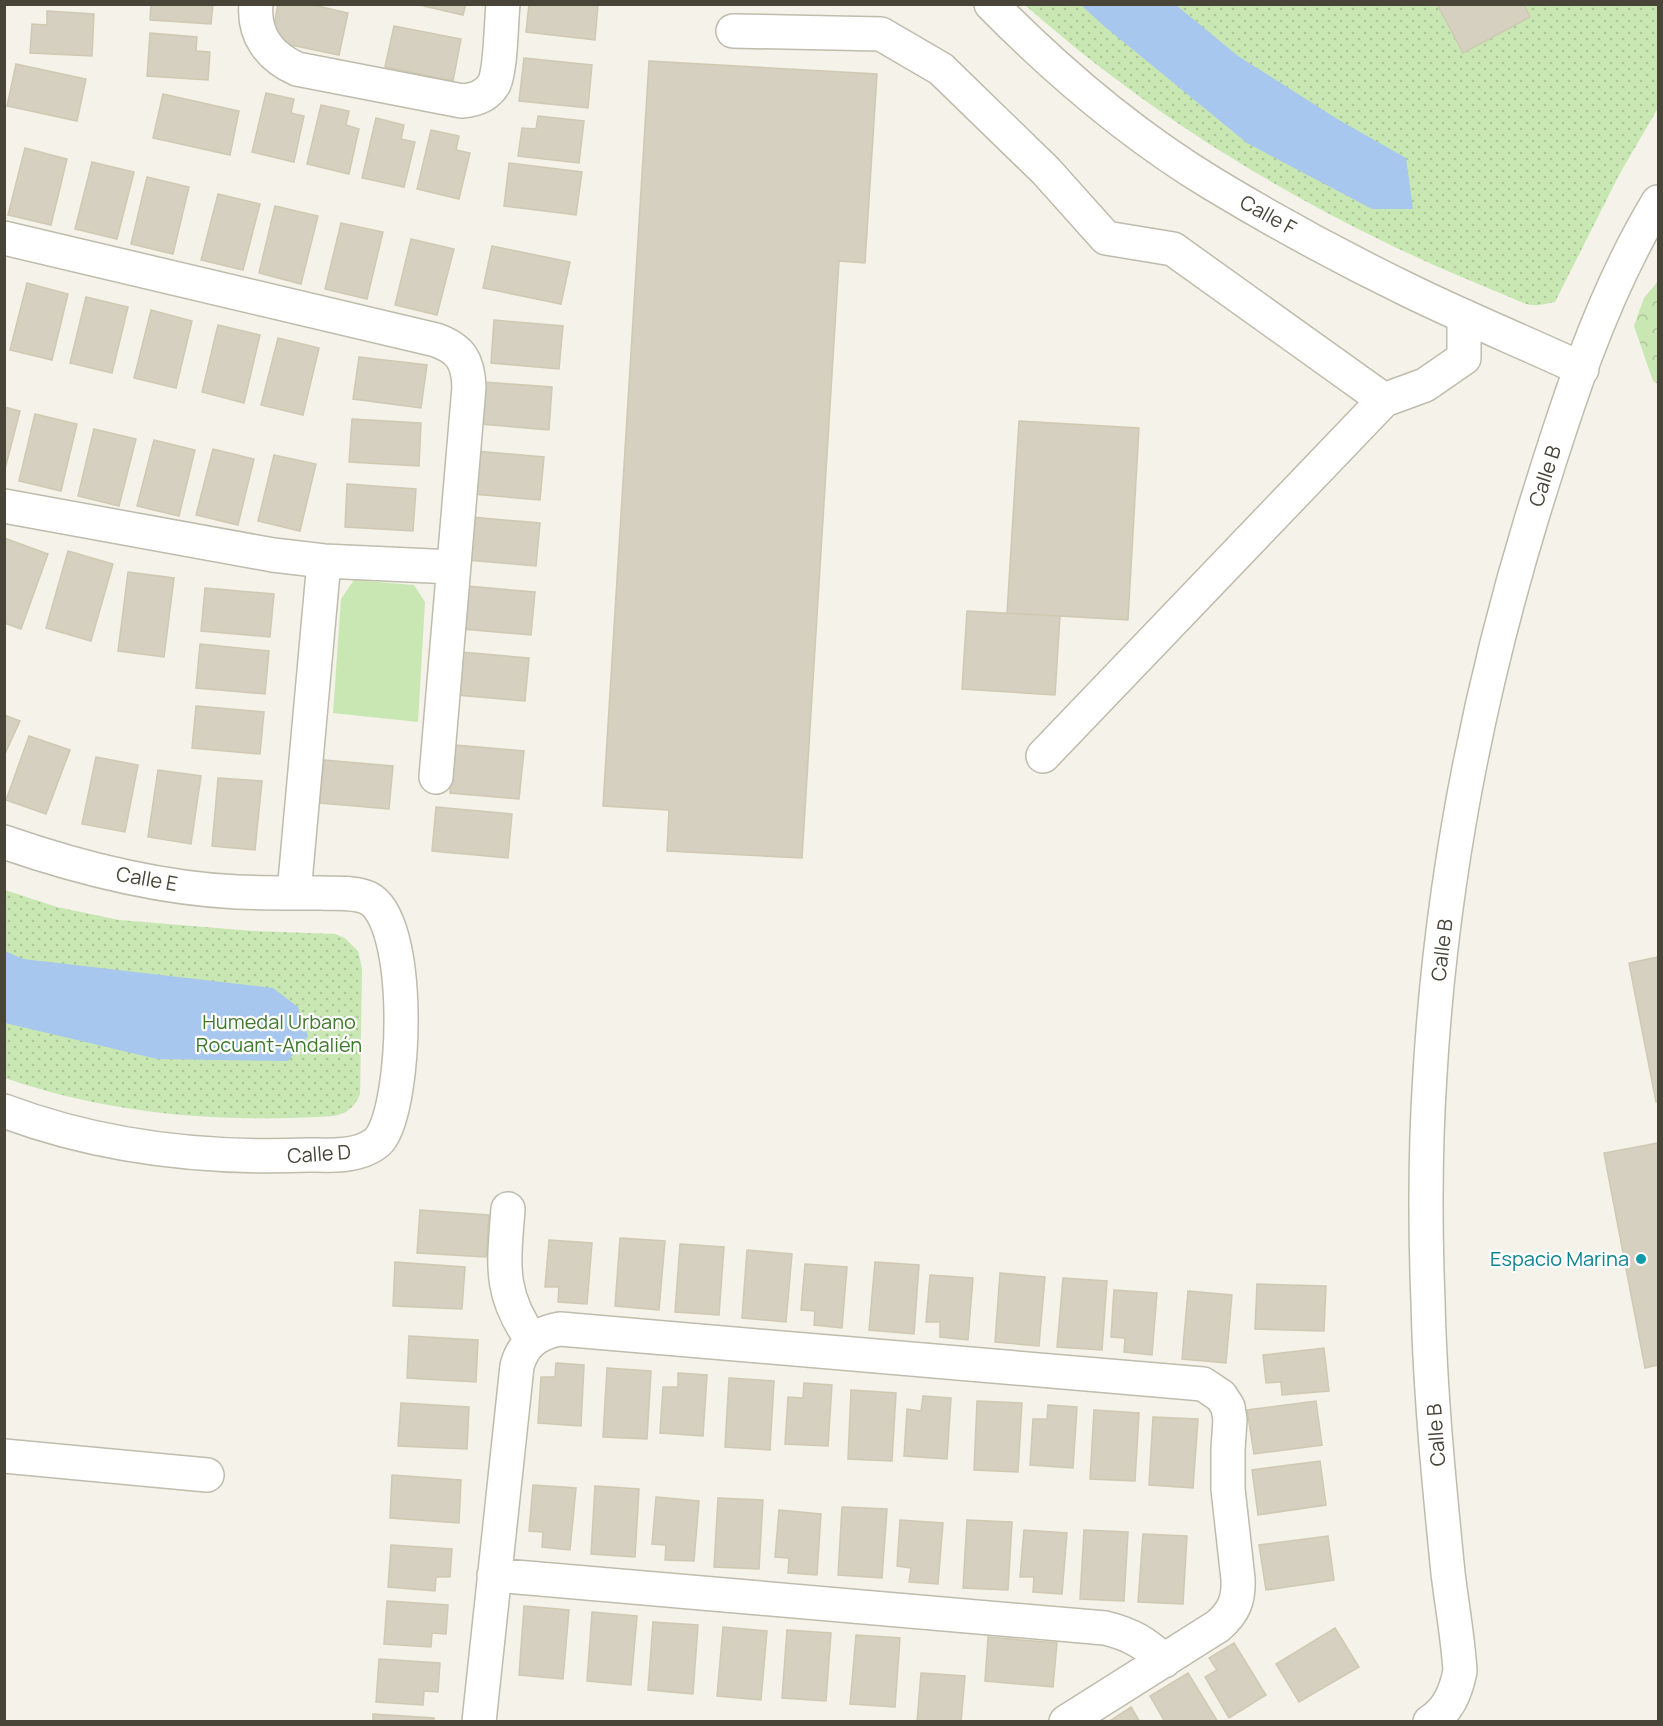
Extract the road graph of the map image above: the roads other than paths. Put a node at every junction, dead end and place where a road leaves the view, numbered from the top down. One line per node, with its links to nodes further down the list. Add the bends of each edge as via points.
1 (256, 4): 2 (street, via 258,30 265,45 284,63 297,69 462,101 475,100 494,83)
2 (503, 4)
3 (991, 4): 7 (street, Calle F, via 1084,90 1212,183 1350,260)
4 (733, 31): 9 (street, via 881,34 941,69 1046,171 1106,238 1173,249)
5 (1659, 202): 8 (street, Calle B, via 1627,260)
6 (4, 238): 12 (street, via 450,345 469,371)
7 (1464, 316): 8 (street, Calle F); 9 (street, via 1464,358 1425,386)
8 (1582, 369): 26 (street, Calle B, via 1519,560 1494,657 1454,853 1439,964 1426,1178 1428,1304 1435,1435 1460,1671 1448,1705)
9 (1384, 400): 13 (street)
10 (4, 506): 11 (street, via 223,547)
11 (324, 561): 12 (street); 16 (street)
12 (453, 567): 14 (street)
13 (1043, 756)
14 (436, 777)
15 (4, 842): 16 (street, Calle E, via 71,864 132,878 236,892)
16 (294, 892): 17 (street, Calle D, via 366,897 380,908 393,937 401,1004 400,1041 388,1121 375,1144 346,1154 274,1157 202,1153 84,1136)
17 (4, 1111)
18 (508, 1209): 19 (street, via 506,1285 515,1313)
19 (532, 1340): 22 (street, via 519,1356 517,1366); 23 (street, via 549,1330 560,1329 1203,1384 1213,1389 1228,1407 1230,1420 1228,1489 1238,1593 1228,1618)
20 (4, 1456): 21 (street)
21 (207, 1475)
22 (494, 1575): 23 (street, via 1105,1628 1144,1642); 24 (street)
23 (1164, 1661): 25 (street)
24 (479, 1722)
25 (1066, 1722)
26 (1430, 1722)

